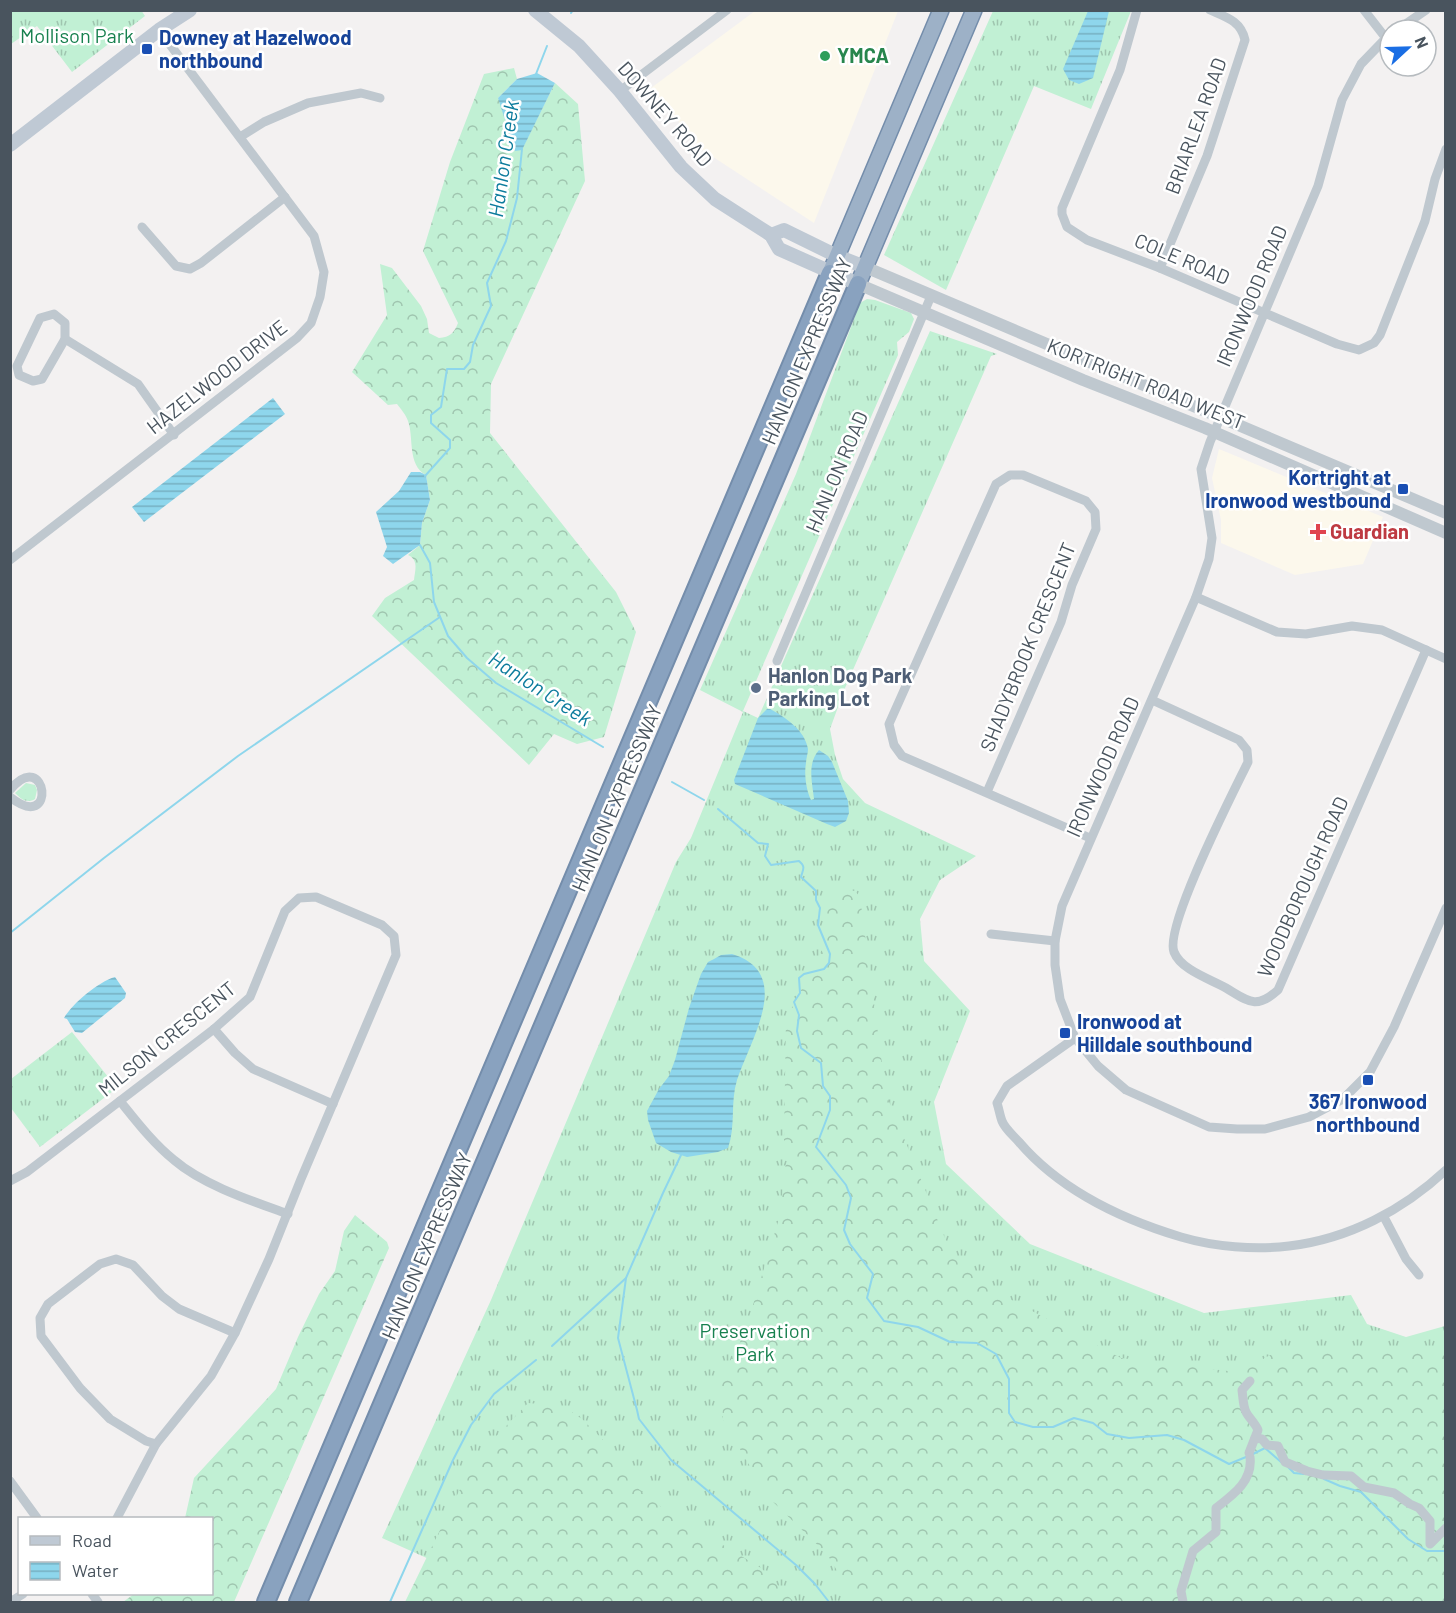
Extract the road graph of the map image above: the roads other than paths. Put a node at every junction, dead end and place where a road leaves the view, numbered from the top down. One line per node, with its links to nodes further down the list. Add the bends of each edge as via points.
1 (190, 10): 10 (main road)
2 (535, 10): 12 (main road, DOWNEY ROAD, via 579,46)
3 (727, 10): 12 (street)
4 (941, 10): 20 (highway, HANLON EXPRESSWAY)
5 (974, 10): 21 (highway, HANLON EXPRESSWAY)
6 (1137, 10): 22 (street, COLE ROAD, via 1120,70 1062,214 1073,233)
7 (1210, 10): 22 (street, BRIARLEA ROAD, via 1235,21 1245,40 1207,156)
8 (1364, 10): 9 (street)
9 (1378, 25)
10 (159, 30): 14 (street, HAZELWOOD DRIVE); 15 (main road)
11 (1378, 46): 27 (street, IRONWOOD ROAD, via 1361,64 1342,100 1318,186)
12 (620, 91): 19 (main road, DOWNEY ROAD, via 690,176 715,200)
13 (380, 98): 14 (street, via 361,93 308,103)
14 (240, 136): 17 (street, HAZELWOOD DRIVE)
15 (10, 145)
16 (1446, 149): 27 (street, COLE ROAD, via 1420,236 1374,343 1351,349)
17 (285, 197): 18 (street, via 190,269 176,266); 31 (street, HAZELWOOD DRIVE, via 314,236 324,272 311,323)
18 (142, 227)
19 (771, 235): 20 (main road, DOWNEY ROAD, via 784,230); 23 (main road, DOWNEY ROAD, via 779,249)
20 (837, 256): 21 (main road, DOWNEY ROAD); 23 (highway, HANLON EXPRESSWAY)
21 (865, 267): 24 (highway, HANLON EXPRESSWAY); 25 (street, KORTRIGHT ROAD WEST)
22 (1160, 268): 27 (street, COLE ROAD)
23 (830, 273): 24 (main road, KORTRIGHT ROAD WEST); 64 (highway, HANLON EXPRESSWAY)
24 (858, 284): 26 (street, KORTRIGHT ROAD WEST); 65 (highway, HANLON EXPRESSWAY)
25 (932, 296): 26 (street, HANLON ROAD); 29 (street, KORTRIGHT ROAD WEST)
26 (924, 313): 30 (street, KORTRIGHT ROAD WEST); 38 (street, HANLON ROAD)
27 (1264, 314): 29 (street, IRONWOOD ROAD)
28 (65, 339): 28 (street, via 65,323 54,314 39,318 17,366 19,375 33,381 42,379); 31 (street, via 138,384)
29 (1220, 417): 30 (street, IRONWOOD ROAD); 32 (street, KORTRIGHT ROAD WEST)
30 (1214, 433): 33 (street, KORTRIGHT ROAD WEST); 35 (street, IRONWOOD ROAD, via 1201,469 1212,538)
31 (174, 435): 34 (street, HAZELWOOD DRIVE)
32 (1446, 513)
33 (1446, 533)
34 (11, 559)
35 (1196, 597): 36 (street, via 1277,632 1306,634 1352,626 1382,630); 39 (street, IRONWOOD ROAD)
36 (1426, 650): 37 (street); 39 (street, WOODBOROUGH ROAD, via 1278,990 1266,1001 1251,1002 1184,965 1174,952 1173,936 1196,871 1248,762 1247,750 1239,740)
37 (1446, 659)
38 (777, 661)
39 (1152, 700): 43 (street, IRONWOOD ROAD)
40 (10, 790): 42 (street, via 28,777 38,780 44,793 40,802 31,807)
41 (987, 792): 41 (street, SHADYBROOK CRESCENT, via 1061,622 1095,529 1095,512 1086,501 1023,475 1010,475 996,484 889,724 894,745 902,756); 43 (street, SHADYBROOK CRESCENT)
42 (10, 797)
43 (1090, 838): 46 (street, IRONWOOD ROAD, via 1062,906)
44 (1446, 908): 48 (street, IRONWOOD ROAD, via 1370,1072 1343,1099 1309,1117 1265,1129 1209,1127 1126,1090 1098,1066)
45 (991, 934): 46 (street)
46 (1055, 940): 48 (street, IRONWOOD ROAD, via 1060,999)
47 (214, 1029): 49 (street, MILSON CRESCENT); 50 (street, via 253,1069); 50 (street, MILSON CRESCENT, via 250,997 285,910 299,898 316,897 382,925 394,936 396,956)
48 (1075, 1038): 54 (street, via 1007,1086 997,1103 1002,1123 1035,1160 1082,1195 1182,1238 1259,1248 1319,1241)
49 (120, 1101): 52 (street, MILSON CRESCENT); 53 (street, via 175,1161 209,1182)
50 (333, 1104): 53 (street, MILSON CRESCENT)
51 (1446, 1170): 54 (street)
52 (10, 1181)
53 (288, 1214): 56 (street, MILSON CRESCENT)
54 (1384, 1216): 55 (street, via 1406,1259)
55 (1419, 1275)
56 (235, 1333): 59 (street, via 212,1376); 59 (street, via 179,1309 133,1265 116,1259 100,1264 48,1304 40,1318 41,1336 80,1388 110,1419)
57 (1250, 1381): 58 (street, via 1242,1390 1246,1412 1258,1430)
58 (1256, 1438): 63 (street, via 1278,1446 1285,1462 1323,1475 1351,1476 1364,1487 1394,1493 1419,1508 1430,1521 1430,1544); 66 (street, via 1246,1480 1216,1508 1216,1532 1192,1551 1181,1591)
59 (156, 1444): 62 (street)
60 (10, 1481): 61 (street)
61 (36, 1517)
62 (118, 1517)
63 (1446, 1528)
64 (266, 1602)
65 (298, 1602)
66 (1183, 1602)

